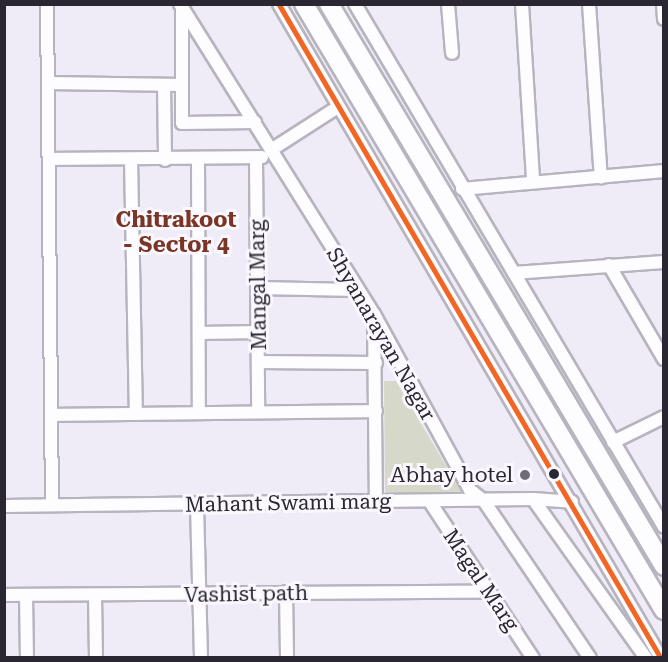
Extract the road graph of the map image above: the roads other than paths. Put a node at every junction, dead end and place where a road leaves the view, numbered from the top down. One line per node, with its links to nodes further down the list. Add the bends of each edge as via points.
1 (46, 4): 13 (street)
2 (279, 4): 16 (street)
3 (304, 4): 62 (highway)
4 (329, 4): 55 (highway)
5 (355, 4): 27 (street)
6 (448, 4): 12 (street)
7 (522, 4): 26 (street)
8 (589, 4): 25 (street)
9 (663, 4): 11 (street)
10 (181, 5): 15 (street); 17 (street, Shyanarayan Nagar)
11 (663, 19)
12 (452, 53)
13 (48, 84): 14 (street); 20 (street)
14 (164, 85): 15 (street); 23 (street)
15 (182, 85): 17 (street, via 182,123)
16 (338, 107): 18 (street); 49 (street)
17 (255, 122): 18 (street, Shyanarayan Nagar)
18 (273, 154): 19 (street); 32 (street, Shyanarayan Nagar)
19 (256, 158): 22 (street); 31 (street, Mangal Marg)
20 (50, 159): 21 (street); 43 (street)
21 (131, 159): 23 (street); 42 (street)
22 (198, 159): 23 (street); 35 (street)
23 (165, 160)
24 (663, 171): 25 (street)
25 (601, 178): 26 (street)
26 (533, 181): 27 (street)
27 (462, 189): 30 (street)
28 (663, 262): 29 (street)
29 (609, 265): 30 (street); 36 (street)
30 (514, 273): 45 (street)
31 (258, 288): 32 (street); 34 (street, Mangal Marg)
32 (357, 290): 33 (street, Shyanarayan Nagar)
33 (374, 314): 38 (street); 47 (street, Shyanarayan Nagar, via 470,490)
34 (259, 332): 35 (street); 37 (street, Mangal Marg)
35 (199, 333): 40 (street)
36 (663, 359)
37 (259, 362): 38 (street); 41 (street, Mangal Marg)
38 (376, 363): 39 (street)
39 (376, 411): 41 (street); 50 (street)
40 (199, 412): 41 (street); 42 (street)
41 (258, 412)
42 (136, 414): 43 (street)
43 (52, 415): 51 (street)
44 (663, 417): 45 (street)
45 (613, 442): 54 (street)
46 (533, 499): 47 (street, Mahant Swami marg); 49 (street, Mahant Swami marg); 69 (street)
47 (484, 501): 48 (street, Mahant Swami marg); 68 (street, Shyanarayan Nagar)
48 (430, 502): 50 (street, Mahant Swami marg); 57 (street, Magal Marg)
49 (572, 502): 70 (street)
50 (376, 503): 52 (street, Mahant Swami marg)
51 (52, 505): 52 (street, Mahant Swami marg); 53 (street, Mahant Swami marg)
52 (197, 505): 60 (street)
53 (4, 506)
54 (663, 527)
55 (663, 567)
56 (286, 592): 57 (street, Vashist path); 60 (street, Vashist path); 66 (street)
57 (488, 592): 67 (street, Magal Marg)
58 (26, 595): 59 (street, Vashist path); 61 (street, Vashist path); 63 (street)
59 (95, 595): 60 (street, Vashist path); 64 (street)
60 (201, 595): 65 (street)
61 (4, 596)
62 (663, 610)
63 (27, 657)
64 (96, 657)
65 (201, 657)
66 (287, 657)
67 (533, 657)
68 (590, 657)
69 (646, 657)
70 (661, 657)

